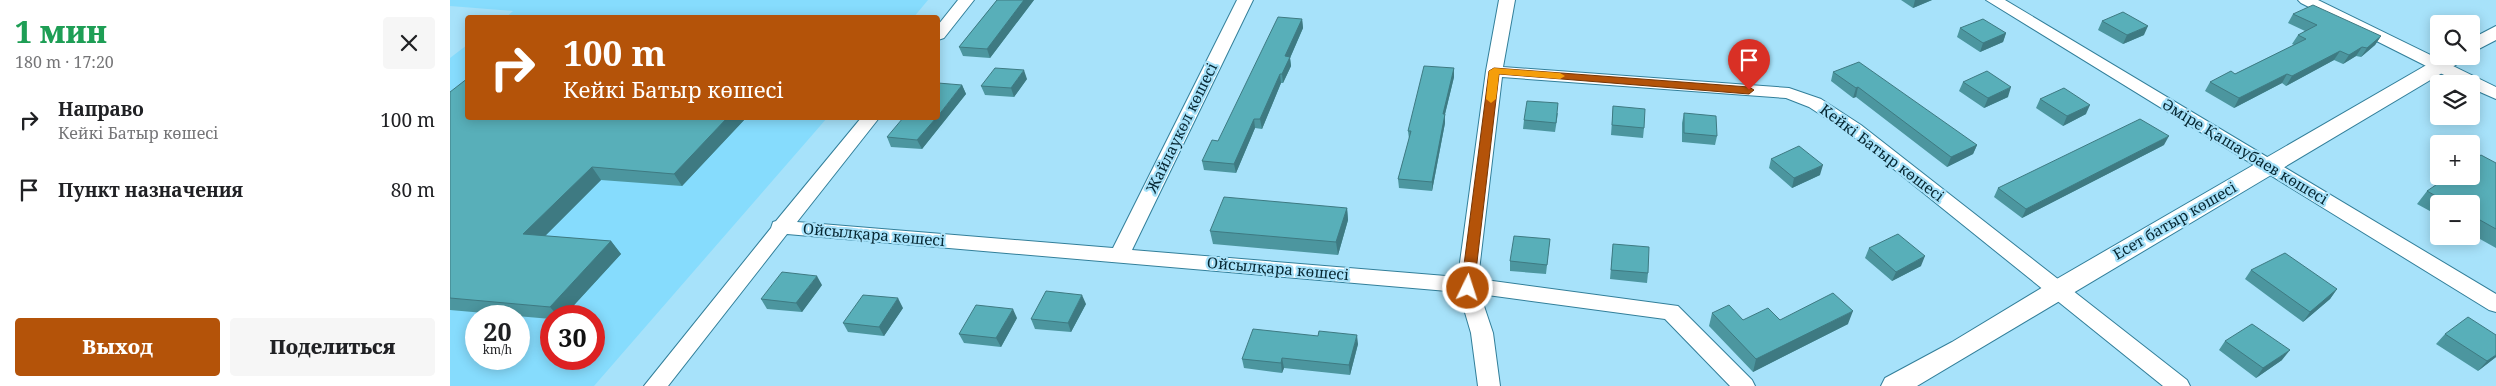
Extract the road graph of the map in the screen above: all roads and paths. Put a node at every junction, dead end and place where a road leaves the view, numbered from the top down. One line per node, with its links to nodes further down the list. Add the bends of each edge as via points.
1 (966, 0): 6 (street)
2 (1245, 0): 17 (street, Жайлаукөл көшесі)
3 (1506, 0): 12 (street)
4 (1994, 0): 15 (street, Әміре Қашаубаев көшесі)
5 (2306, 0): 9 (street)
6 (940, 32)
7 (2496, 32): 8 (street)
8 (2480, 42)
9 (2430, 53)
10 (2441, 65): 15 (street, Есет батыр көшесі)
11 (2454, 65): 13 (street)
12 (1494, 71): 18 (street); 19 (street, Кейкі Батыр көшесі, via 1788,93 1815,103 1854,129)
13 (2496, 94)
14 (868, 120): 16 (street)
15 (2269, 167): 19 (street, Есет батыр көшесі); 20 (street, Әміре Қашаубаев көшесі)
16 (780, 227): 17 (street, Ойсылқара көшесі); 21 (street)
17 (1120, 256): 18 (street, Ойсылқара көшесі)
18 (1467, 285): 22 (street, via 1482,333); 23 (street, Ойсылқара көшесі, via 1671,312)
19 (2057, 290): 24 (street, Есет батыр көшесі); 25 (street, Кейкі Батыр көшесі)
20 (2496, 304)
21 (655, 386)
22 (1489, 386)
23 (1744, 386)
24 (1894, 386)
25 (2179, 386)

